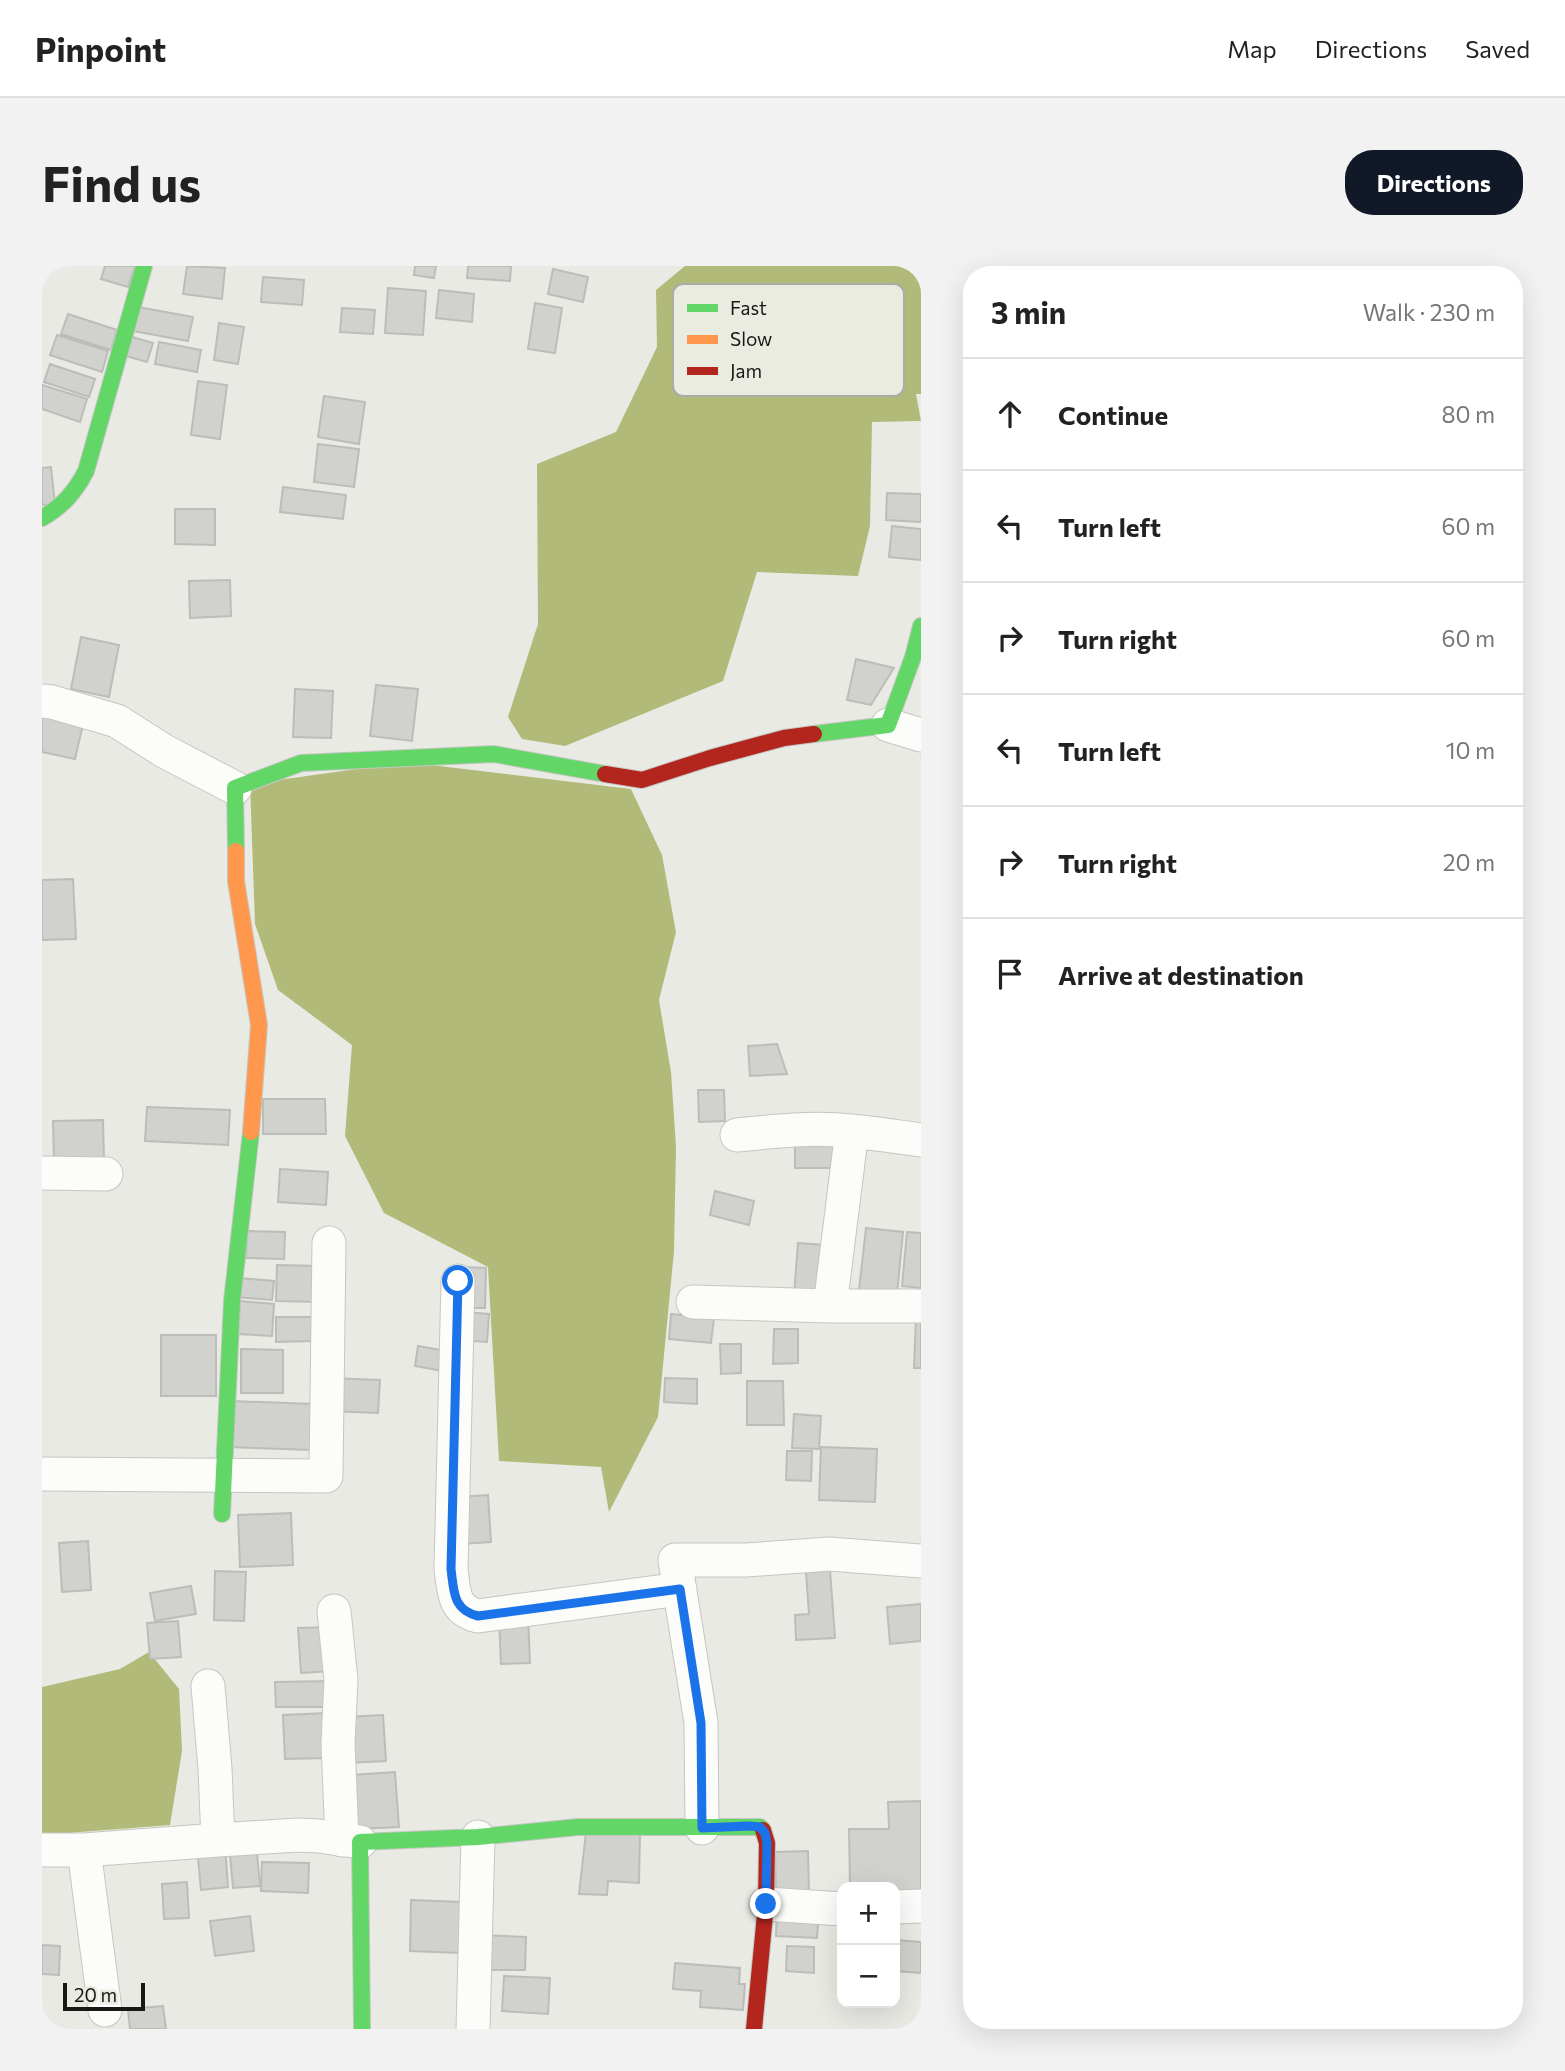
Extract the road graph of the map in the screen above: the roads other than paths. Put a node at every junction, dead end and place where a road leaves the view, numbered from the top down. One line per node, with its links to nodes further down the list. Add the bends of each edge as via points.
1 (144, 266): 2 (street, via 86,471 74,494)
2 (42, 518)
3 (921, 626): 5 (street)
4 (42, 701): 7 (street, via 117,721)
5 (888, 725): 6 (street); 7 (street, via 784,738 642,780 494,754 301,763)
6 (921, 735)
7 (235, 788): 19 (street, via 236,881 259,1025 232,1301)
8 (852, 1131): 9 (street); 10 (street); 16 (street)
9 (737, 1135)
10 (921, 1140)
11 (42, 1173): 12 (street)
12 (106, 1174)
13 (329, 1243): 19 (street, via 326,1476)
14 (458, 1281): 22 (street, via 451,1569 459,1605 467,1614 478,1616)
15 (693, 1302): 16 (street)
16 (830, 1306): 17 (street)
17 (921, 1306)
18 (42, 1474): 19 (street)
19 (224, 1476): 20 (street)
20 (222, 1514)
21 (921, 1561): 22 (street, via 830,1554 676,1560)
22 (680, 1589): 25 (street, via 701,1723)
23 (334, 1611): 28 (street, via 341,1680 338,1743)
24 (208, 1686): 27 (street)
25 (702, 1828): 26 (street, via 578,1827); 31 (street, via 760,1827 767,1843)
26 (478, 1837): 28 (street); 37 (street)
27 (218, 1840): 28 (street, via 297,1835); 30 (street)
28 (351, 1841): 36 (street)
29 (42, 1850): 30 (street)
30 (83, 1850): 35 (street)
31 (766, 1904): 34 (street); 38 (street)
32 (921, 1906): 33 (street)
33 (900, 1908)
34 (837, 1909)
35 (105, 2010)
36 (362, 2029)
37 (474, 2029)
38 (754, 2029)

